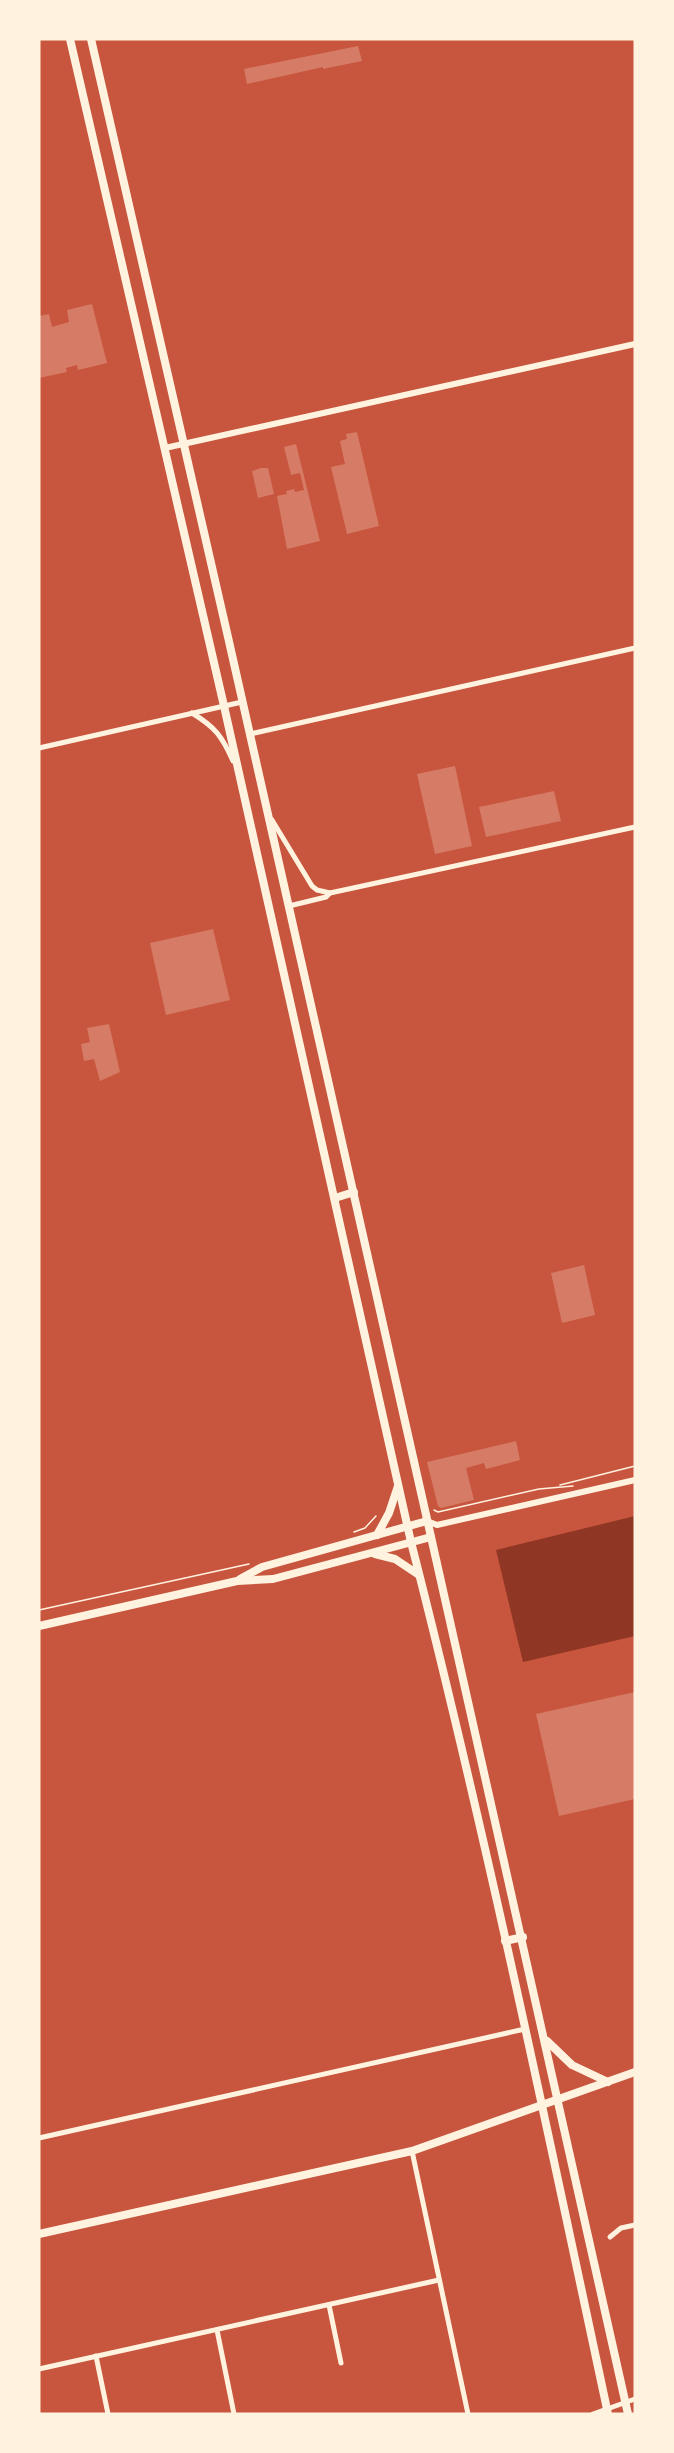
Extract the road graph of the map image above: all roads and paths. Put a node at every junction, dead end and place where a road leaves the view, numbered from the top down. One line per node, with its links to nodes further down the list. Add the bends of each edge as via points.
1 (70, 39): 5 (main road)
2 (92, 39): 4 (main road)
3 (635, 344): 4 (street)
4 (183, 444): 5 (street); 7 (main road)
5 (165, 448): 8 (main road)
6 (635, 648): 10 (street)
7 (242, 702): 8 (street); 10 (main road)
8 (224, 706): 9 (street); 12 (main road)
9 (191, 713): 11 (street); 12 (street, via 212,726)
10 (250, 734): 13 (main road)
11 (39, 748)
12 (241, 779): 18 (main road)
13 (268, 812): 15 (street, via 312,886); 16 (main road)
14 (635, 827): 15 (street)
15 (330, 893): 16 (street)
16 (289, 906): 17 (main road)
17 (354, 1192): 18 (main road); 23 (main road)
18 (335, 1198): 21 (main road)
19 (635, 1466): 22 (path)
20 (635, 1480): 25 (street)
21 (399, 1482): 24 (main road); 26 (main road)
22 (556, 1487)
23 (427, 1521): 24 (main road); 25 (street); 27 (main road)
24 (408, 1525): 26 (main road); 28 (main road)
25 (437, 1525): 27 (street)
26 (377, 1535): 31 (main road, via 262,1567)
27 (431, 1538): 28 (main road); 33 (main road)
28 (411, 1542): 29 (main road); 30 (main road)
29 (373, 1553): 30 (main road, via 395,1559); 31 (main road, via 273,1579)
30 (420, 1575): 34 (main road)
31 (237, 1581): 32 (main road)
32 (39, 1626)
33 (466, 1694): 34 (main road); 35 (main road)
34 (450, 1698): 36 (main road)
35 (523, 1937): 36 (main road); 38 (main road)
36 (505, 1941): 37 (main road)
37 (525, 2029): 42 (main road); 43 (street)
38 (546, 2039): 40 (main road, via 572,2065); 41 (main road)
39 (635, 2072): 40 (main road)
40 (608, 2082): 41 (main road)
41 (559, 2101): 42 (main road); 55 (main road)
42 (543, 2107): 44 (main road); 56 (main road)
43 (39, 2138)
44 (412, 2151): 46 (main road); 48 (street)
45 (635, 2225): 47 (street, via 621,2228)
46 (39, 2234)
47 (610, 2237)
48 (439, 2280): 49 (street); 59 (street)
49 (329, 2306): 50 (street); 52 (street)
50 (217, 2330): 51 (street); 58 (street)
51 (96, 2356): 53 (street); 57 (street)
52 (341, 2363)
53 (39, 2369)
54 (635, 2399): 55 (street)
55 (625, 2402): 56 (street); 61 (main road)
56 (608, 2411): 60 (street)
57 (108, 2414)
58 (234, 2414)
59 (468, 2414)
60 (593, 2414)
61 (628, 2414)

